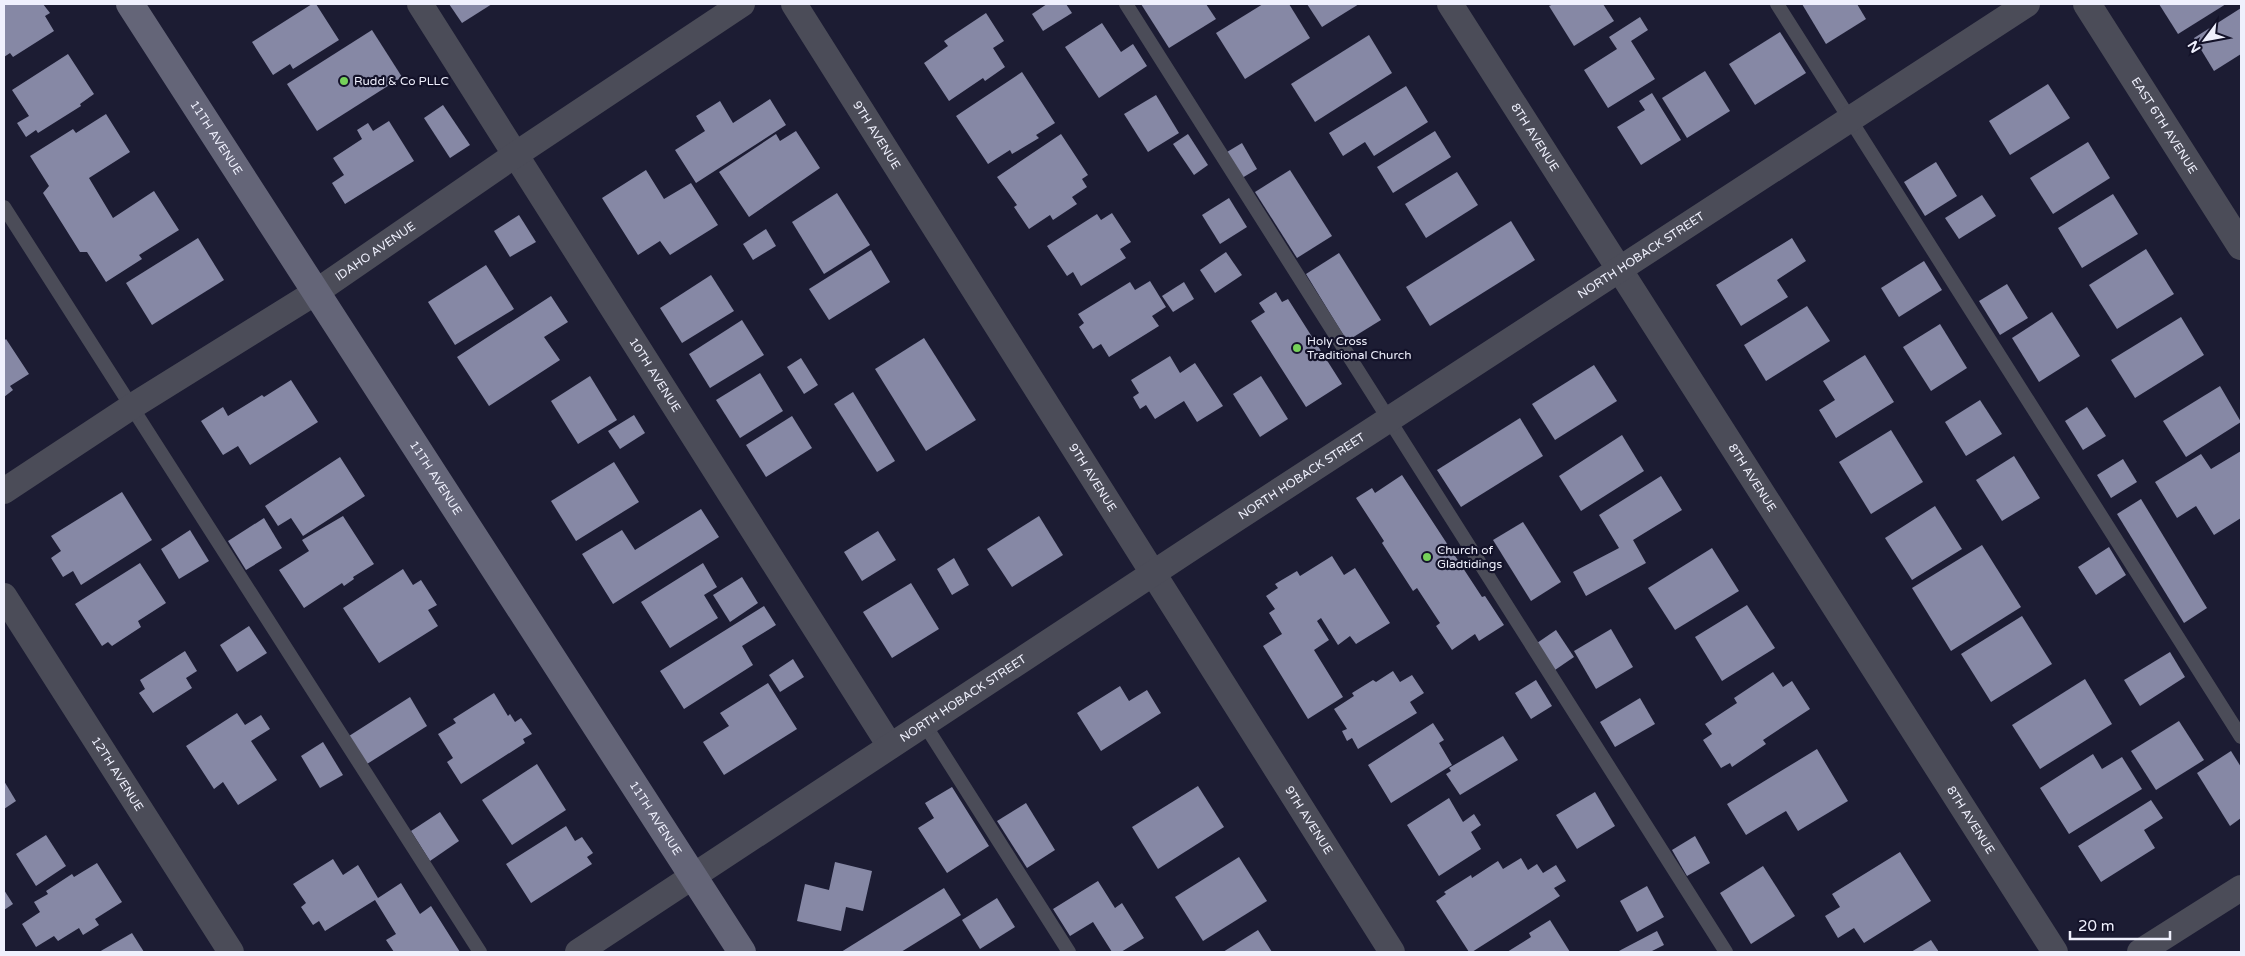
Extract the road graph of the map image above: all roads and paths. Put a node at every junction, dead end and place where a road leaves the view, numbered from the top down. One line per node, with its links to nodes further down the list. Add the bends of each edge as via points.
1 (130, 4): 15 (main road, 11TH AVENUE)
2 (420, 4): 11 (street, 10TH AVENUE)
3 (742, 4): 11 (street, IDAHO AVENUE)
4 (794, 4): 19 (street, 9TH AVENUE)
5 (1126, 4): 17 (lane)
6 (1450, 4): 14 (street, 8TH AVENUE)
7 (1777, 4): 10 (lane)
8 (2027, 4): 10 (street, NORTH HOBACK STREET)
9 (2087, 4): 13 (street, EAST 6TH AVENUE)
10 (1849, 119): 14 (street, NORTH HOBACK STREET); 22 (lane)
11 (515, 154): 15 (street, IDAHO AVENUE); 23 (street, 10TH AVENUE)
12 (4, 207): 16 (lane)
13 (2241, 246)
14 (1620, 268): 17 (street, NORTH HOBACK STREET); 33 (street, 8TH AVENUE)
15 (316, 292): 16 (street, IDAHO AVENUE); 24 (main road, 11TH AVENUE)
16 (130, 407): 18 (street, IDAHO AVENUE); 27 (lane)
17 (1390, 419): 19 (street, NORTH HOBACK STREET); 32 (lane)
18 (4, 490)
19 (1154, 573): 21 (street, NORTH HOBACK STREET); 31 (street, 9TH AVENUE)
20 (4, 596): 26 (street, 12TH AVENUE)
21 (925, 725): 23 (street, NORTH HOBACK STREET); 30 (lane)
22 (2241, 737)
23 (890, 746): 24 (street, NORTH HOBACK STREET)
24 (694, 876): 28 (street, NORTH HOBACK STREET); 29 (main road, 11TH AVENUE)
25 (2241, 888): 34 (street)
26 (231, 952)
27 (480, 952)
28 (578, 952)
29 (742, 952)
30 (1069, 952)
31 (1392, 952)
32 (1726, 952)
33 (2055, 952)
34 (2140, 952)

